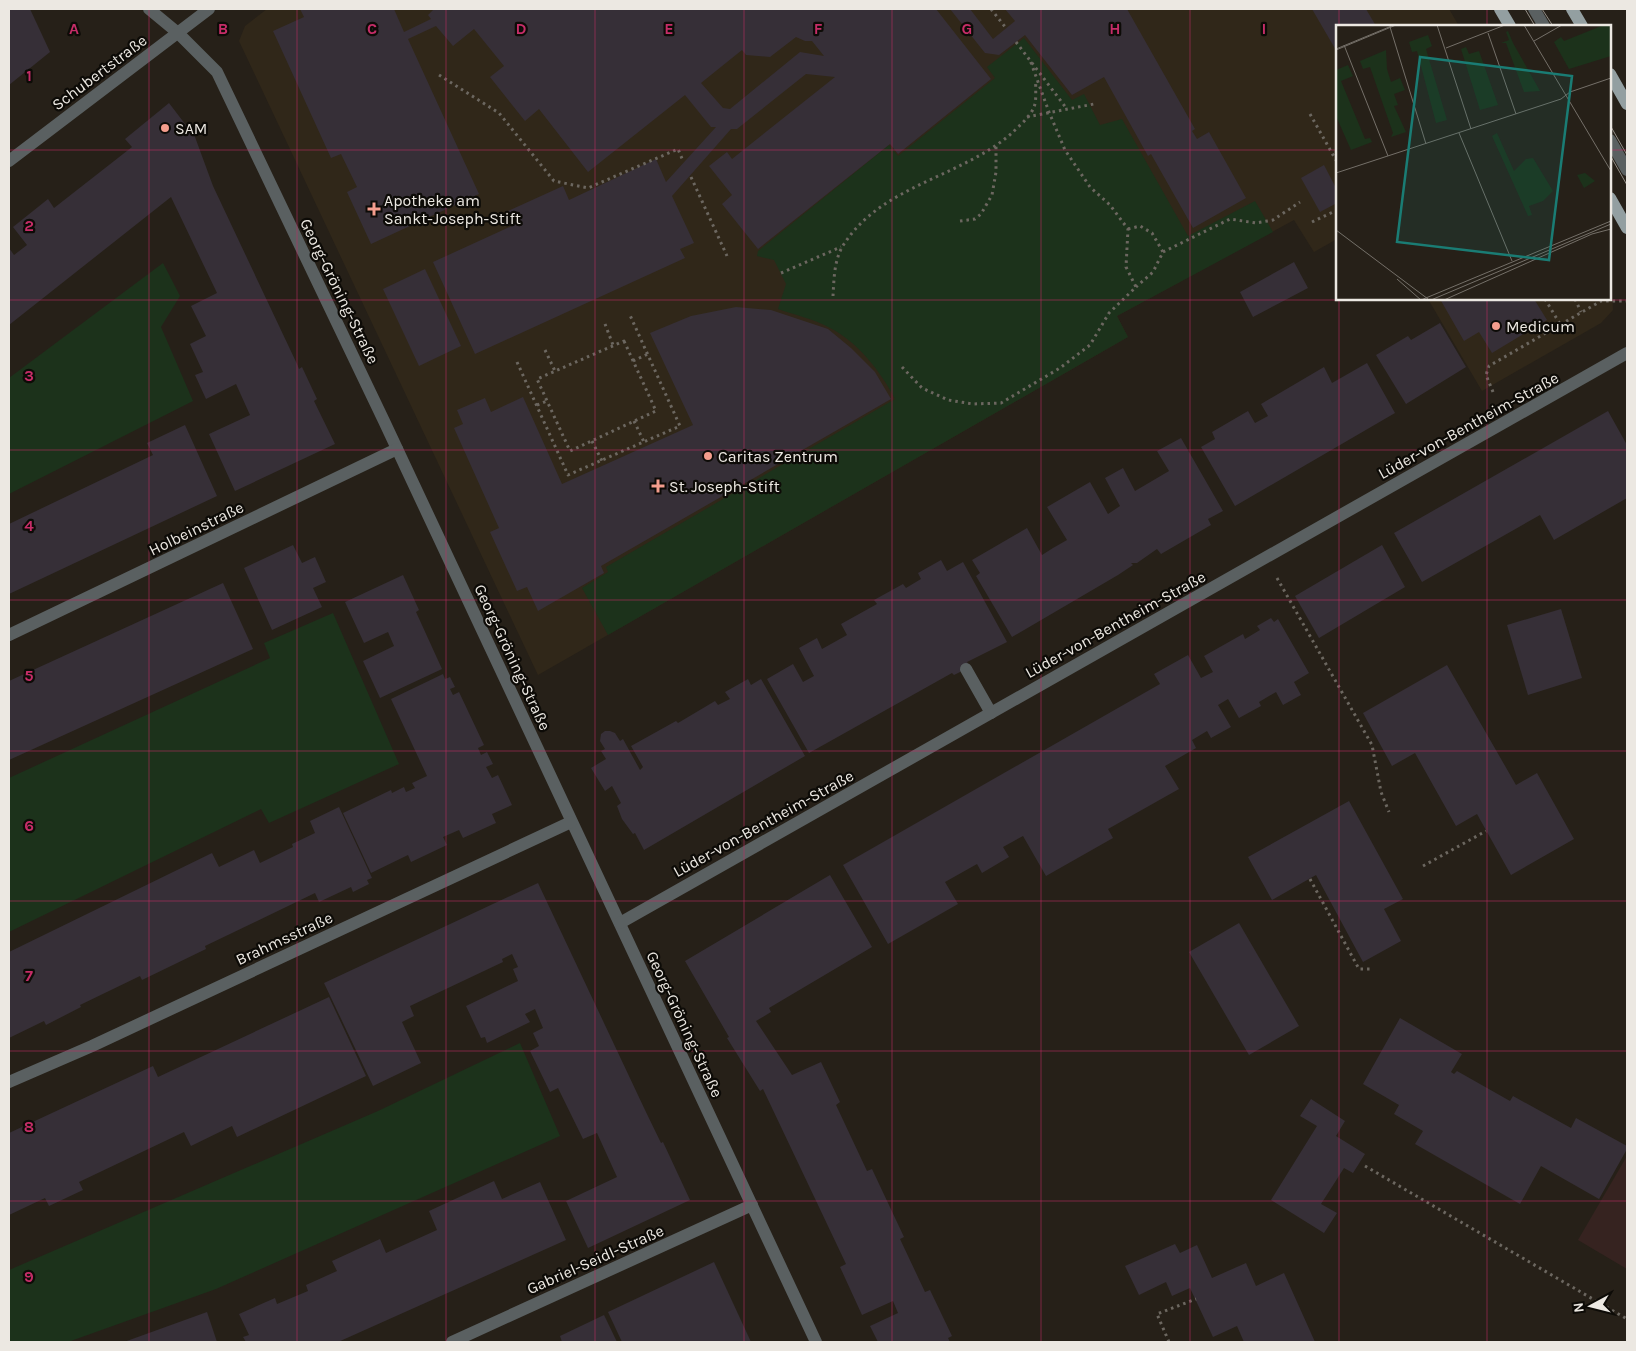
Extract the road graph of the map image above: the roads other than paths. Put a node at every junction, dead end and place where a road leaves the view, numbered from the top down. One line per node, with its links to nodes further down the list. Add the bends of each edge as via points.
1 (149, 9): 9 (street, Georg-Gröning-Straße)
2 (209, 9): 9 (street, Schubertstraße)
3 (1500, 9): 6 (main road)
4 (1534, 9): 7 (street)
5 (1572, 9): 8 (main road)
6 (1509, 25)
7 (1543, 25)
8 (1581, 25)
9 (178, 33): 13 (street, Schubertstraße); 18 (street, Georg-Gröning-Straße, via 217,72)
10 (1611, 76): 11 (main road)
11 (1627, 104)
12 (1611, 142): 14 (street)
13 (9, 160)
14 (1627, 170)
15 (1611, 200): 16 (main road)
16 (1627, 228)
17 (1627, 354): 21 (street, Lüder-von-Bentheim-Straße)
18 (397, 449): 19 (street, Holbeinstraße); 22 (street, Georg-Gröning-Straße)
19 (9, 635)
20 (966, 669): 21 (street)
21 (991, 713): 23 (street, Lüder-von-Bentheim-Straße)
22 (571, 822): 23 (street, Georg-Gröning-Straße); 24 (street, Brahmsstraße)
23 (620, 922): 25 (street, Georg-Gröning-Straße)
24 (9, 1082)
25 (752, 1205): 26 (street, Gabriel-Seidl-Straße); 27 (street, Georg-Gröning-Straße)
26 (452, 1342)
27 (816, 1342)

